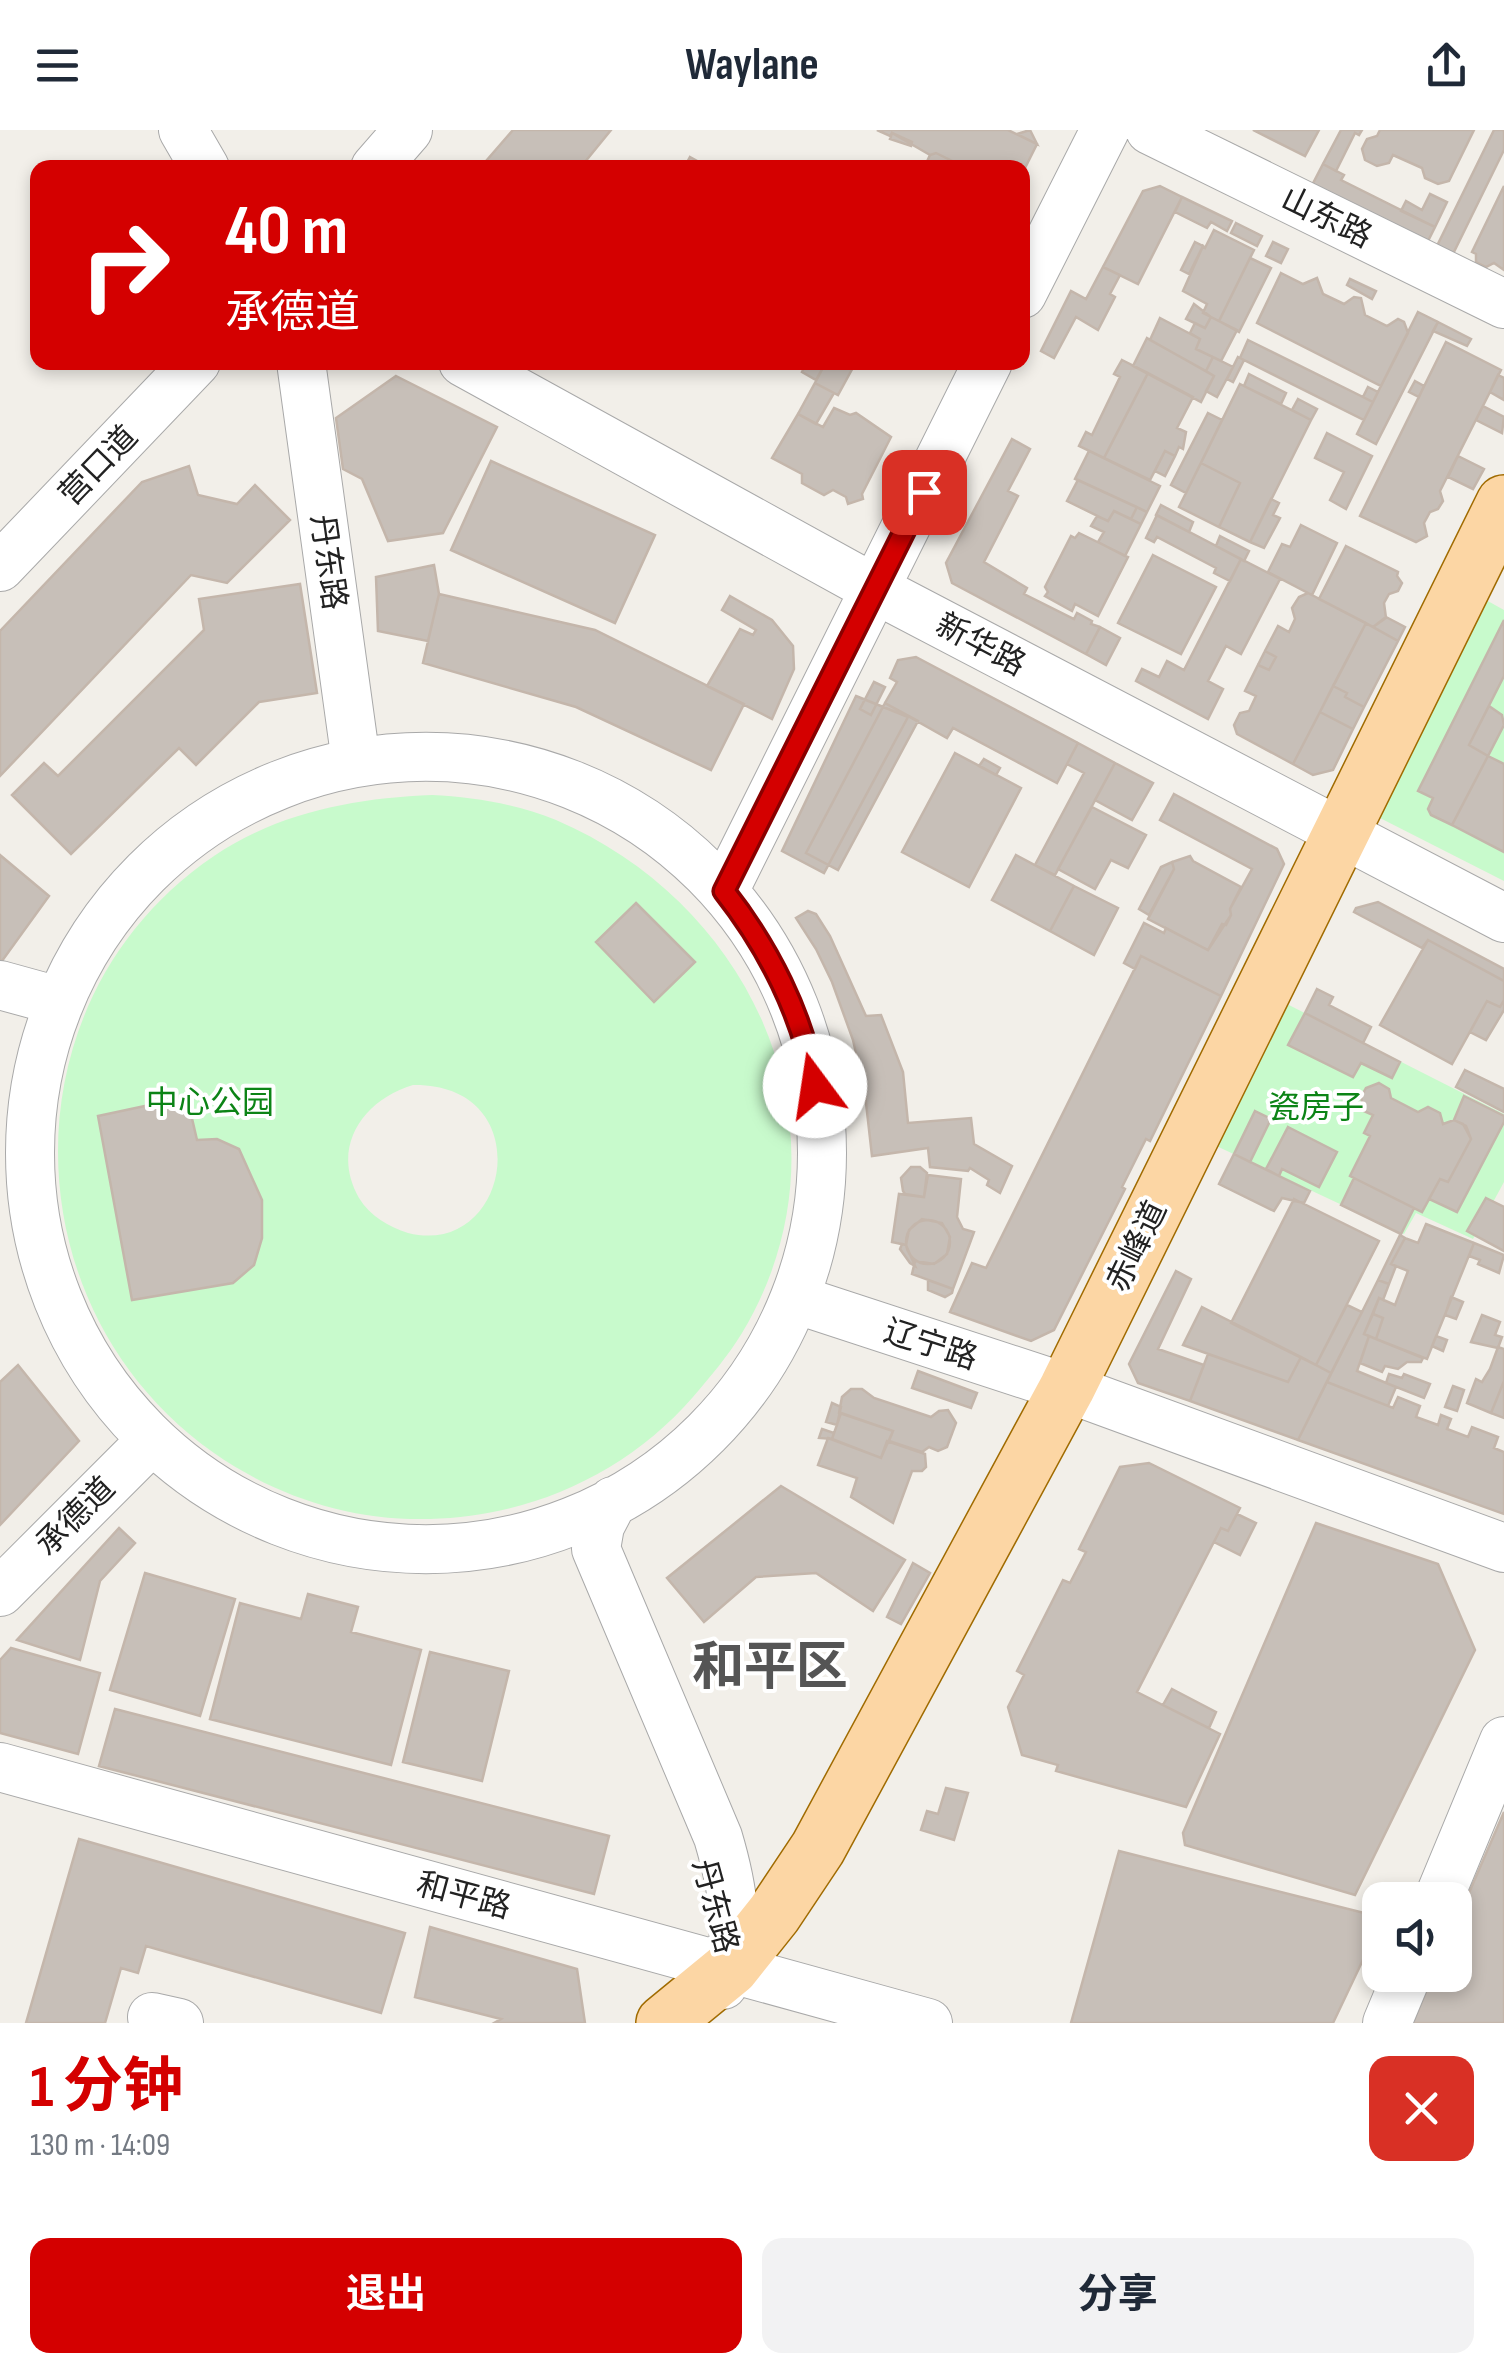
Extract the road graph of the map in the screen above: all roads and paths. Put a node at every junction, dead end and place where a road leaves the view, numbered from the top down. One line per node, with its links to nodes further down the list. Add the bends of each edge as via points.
1 (183, 130): 5 (street)
2 (408, 130): 6 (street)
3 (1105, 130): 7 (street)
4 (1150, 130): 8 (street, 山东路)
5 (201, 160)
6 (383, 160)
7 (1030, 278)
8 (1504, 304)
9 (188, 370): 14 (street, 营口道)
10 (302, 370): 16 (street, 丹东路)
11 (478, 370): 15 (street, 新华路)
12 (984, 370): 15 (street)
13 (1504, 502): 17 (main road, 赤峰道)
14 (0, 568)
15 (875, 589): 17 (street, 新华路); 18 (street)
16 (356, 762): 18 (street, via 496,763 578,785 665,838); 21 (street, via 267,792 180,844 104,924)
17 (1339, 832): 19 (street, 新华路); 23 (main road, 赤峰道)
18 (724, 891): 22 (street, via 773,968 811,1061 822,1188 818,1227)
19 (1504, 918)
20 (0, 985): 21 (street)
21 (58, 1000): 24 (street, via 36,1091 40,1236 74,1340 98,1381)
22 (795, 1300): 23 (street, 辽宁路); 25 (street, via 722,1413 670,1462)
23 (1067, 1388): 27 (street, 辽宁路); 32 (main road, 赤峰道, via 818,1848)
24 (151, 1442): 26 (street, via 186,1473 246,1508 336,1539 412,1548); 28 (street, 承德道)
25 (613, 1501): 26 (street); 32 (street, 丹东路, via 596,1549 718,1837 732,1903)
26 (536, 1531): 32 (street, 丹东路, via 574,1548 588,1572 706,1864)
27 (1504, 1548)
28 (0, 1592)
29 (1504, 1741): 31 (street)
30 (0, 1767): 32 (street, 和平路)
31 (1445, 1882)
32 (731, 1968): 34 (main road, 赤峰道); 35 (street, 赤峰道); 36 (street, 和平路)
33 (1399, 1992): 37 (street)
34 (664, 2023)
35 (706, 2023)
36 (928, 2023)
37 (1386, 2023)

